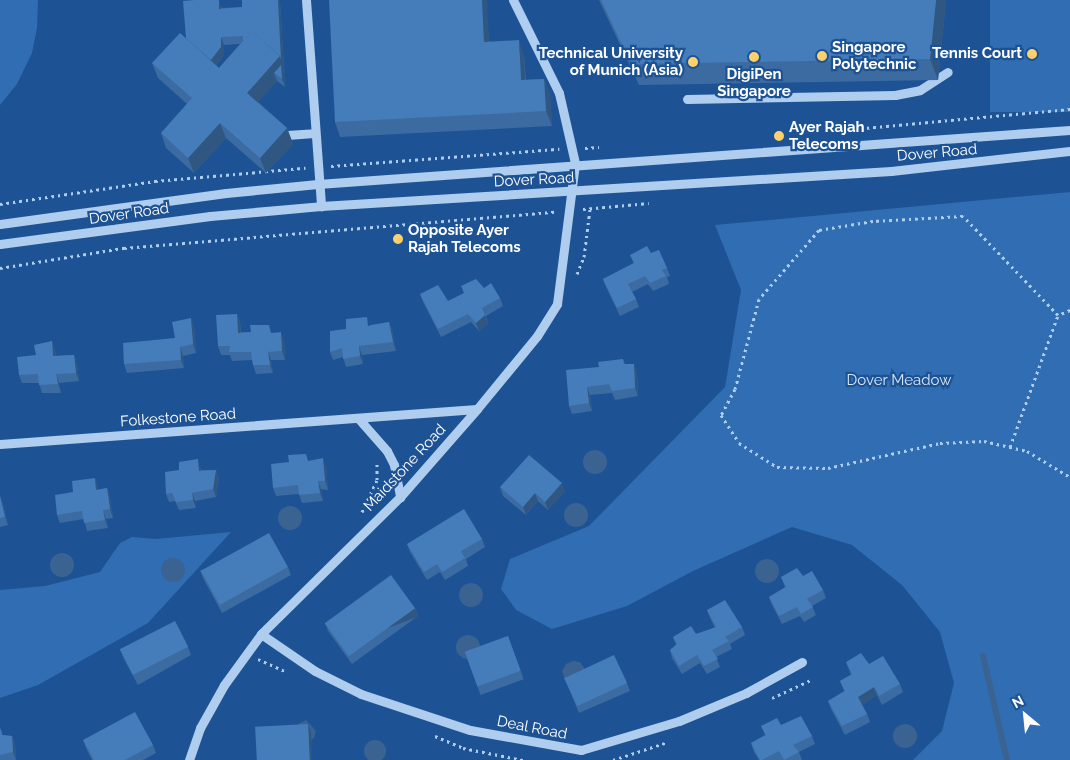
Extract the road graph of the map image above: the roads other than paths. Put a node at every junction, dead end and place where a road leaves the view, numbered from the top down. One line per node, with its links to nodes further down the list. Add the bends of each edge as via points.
1 (306, 0): 6 (street)
2 (513, 0): 9 (street, Maidstone Road, via 559,93)
3 (948, 72): 4 (street, via 920,90 894,95)
4 (687, 99)
5 (1070, 130): 9 (street, Dover Road)
6 (314, 133): 7 (street); 10 (street)
7 (287, 135)
8 (1070, 151): 11 (street, Dover Road, via 891,171)
9 (575, 163): 10 (street, Dover Road); 11 (street, Maidstone Road)
10 (318, 184): 12 (street); 13 (street, Dover Road, via 226,193)
11 (573, 192): 12 (street, Dover Road); 15 (street, Maidstone Road, via 557,304 536,336)
12 (321, 206): 14 (street, Dover Road, via 210,216)
13 (0, 224)
14 (0, 244)
15 (477, 410): 16 (street, Folkestone Road); 18 (street, Maidstone Road)
16 (358, 418): 17 (street, Folkestone Road); 18 (street, via 387,451 394,465)
17 (0, 444)
18 (400, 497): 19 (street, Maidstone Road)
19 (261, 634): 20 (street, Deal Road, via 315,671 361,694 470,730 581,750 687,717 746,694); 21 (street, Maidstone Road, via 224,685 200,728)
20 (802, 662)
21 (189, 760)

